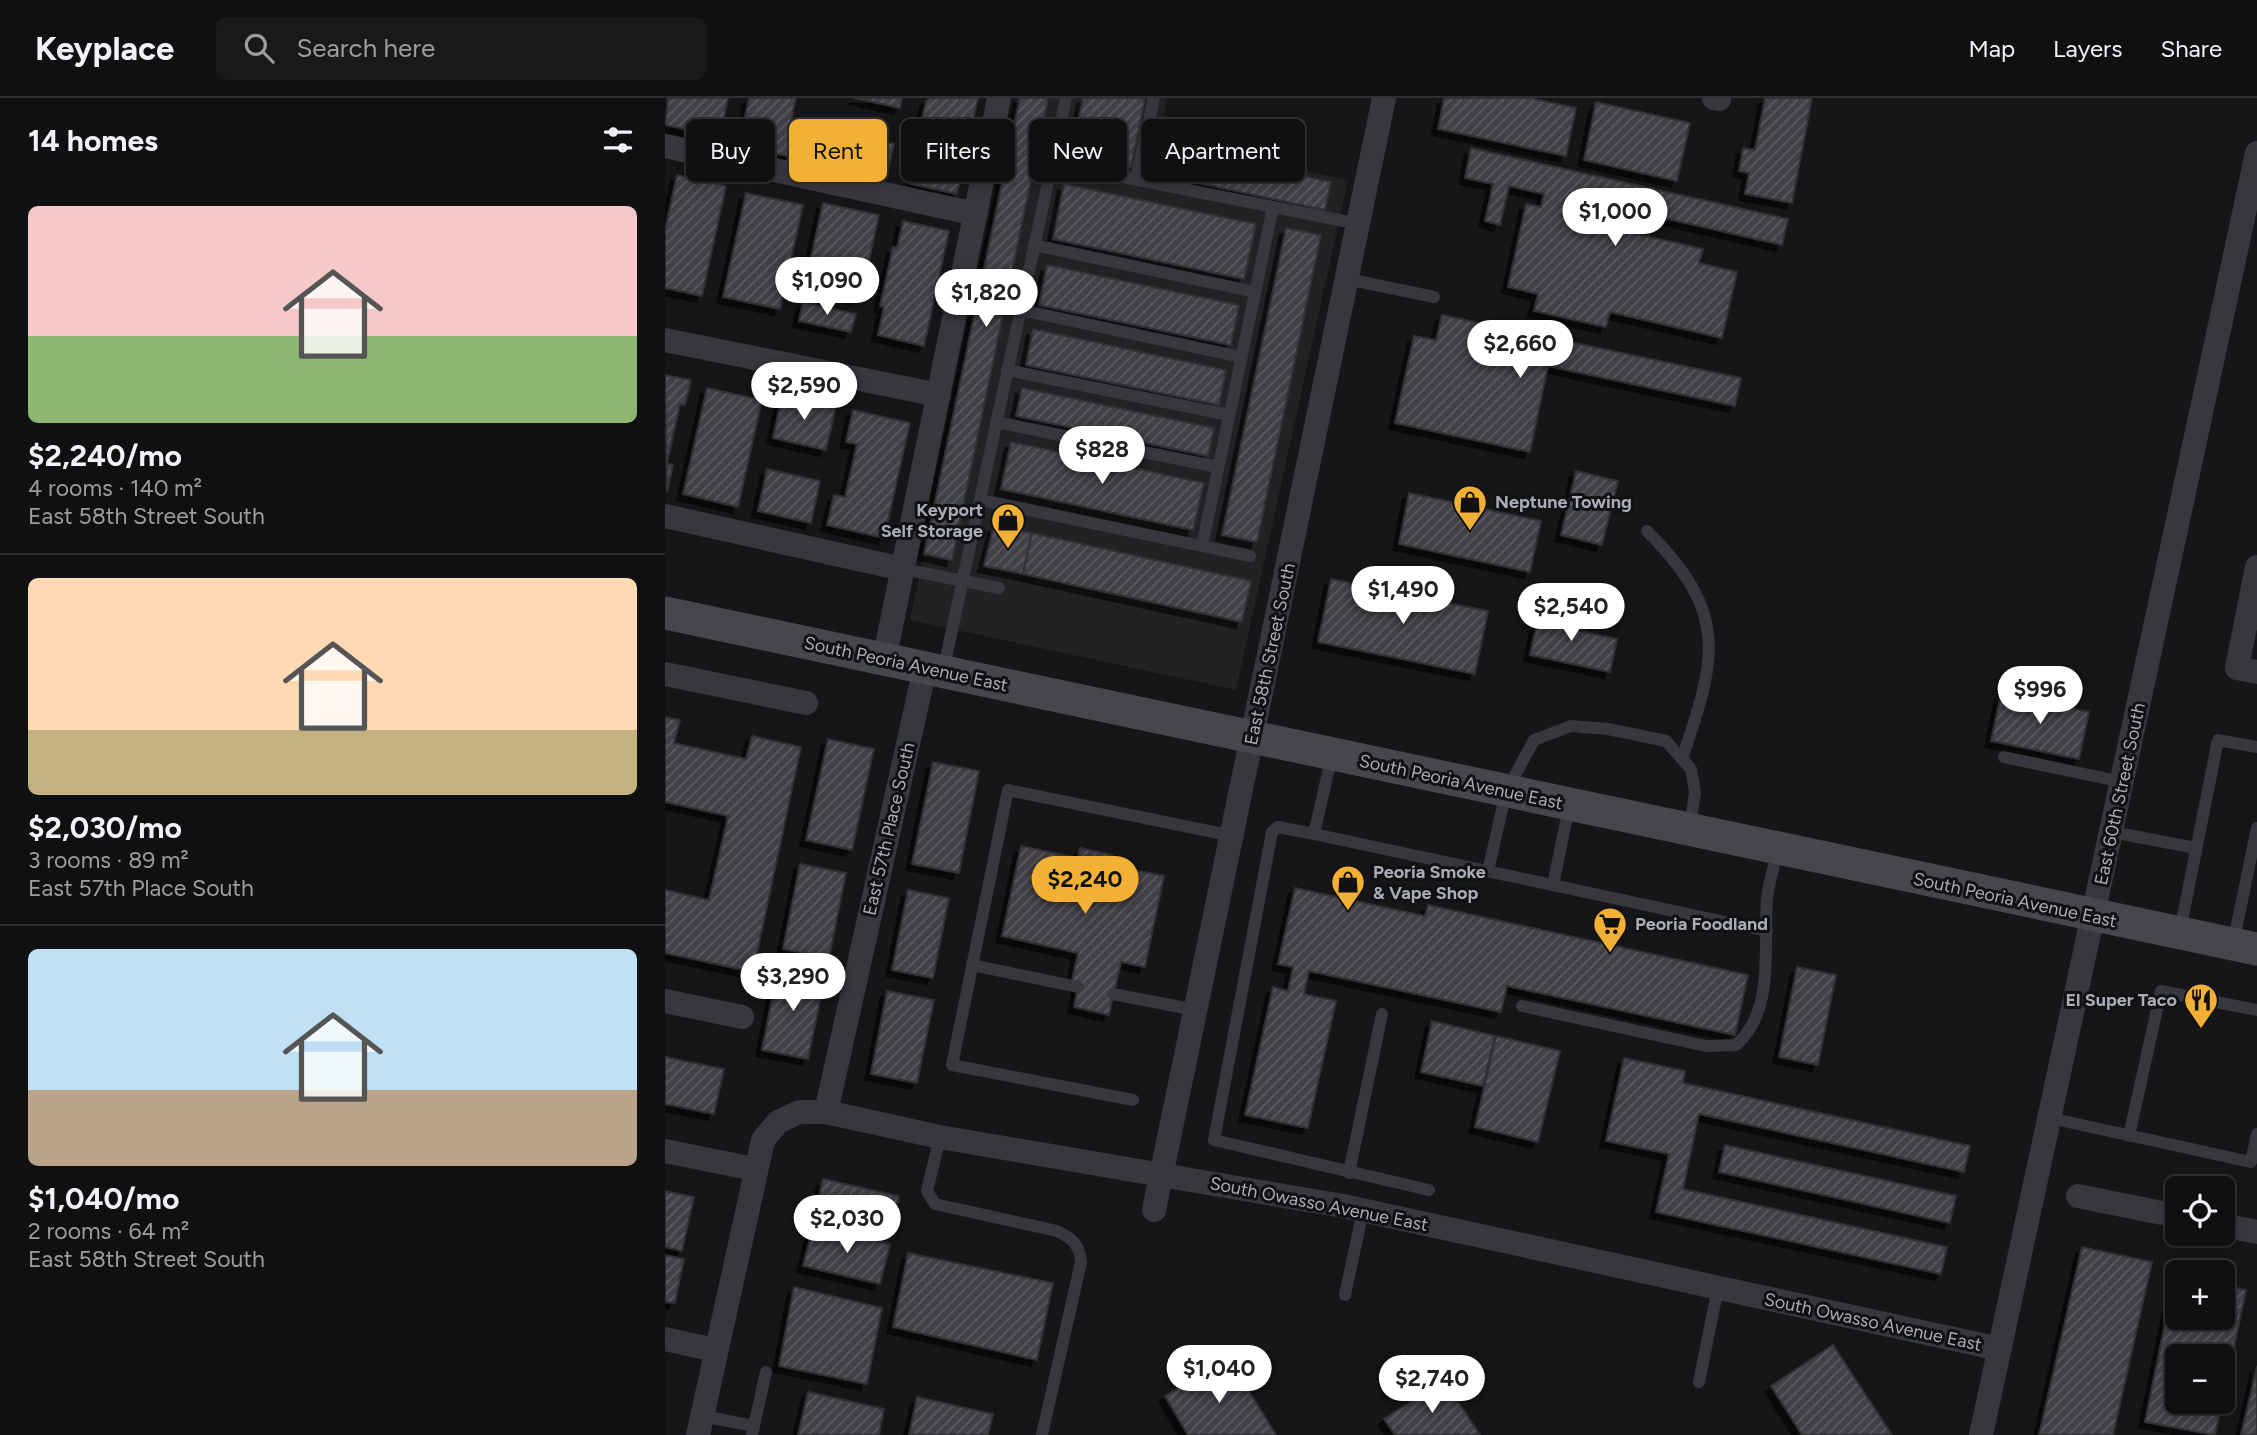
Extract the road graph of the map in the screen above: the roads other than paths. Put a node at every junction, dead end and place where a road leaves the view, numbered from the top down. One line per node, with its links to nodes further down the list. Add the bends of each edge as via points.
1 (999, 98): 12 (street)
2 (1066, 98): 5 (lane)
3 (1154, 98): 9 (lane)
4 (1384, 98): 13 (street, East 58th Street South)
5 (1061, 119)
6 (665, 146): 12 (street)
7 (2257, 153): 46 (street, East 60th Street South)
8 (1127, 177): 9 (lane)
9 (1136, 179): 11 (lane)
10 (1048, 182): 14 (lane)
11 (1273, 206): 13 (lane); 16 (lane)
12 (976, 214): 22 (street)
13 (1359, 223): 15 (street, East 58th Street South)
14 (1034, 245): 16 (lane); 18 (lane)
15 (1347, 279): 17 (lane); 41 (street, East 58th Street South)
16 (1255, 292): 20 (lane)
17 (1434, 297)
18 (1021, 310): 20 (lane); 21 (lane)
19 (665, 340): 22 (street)
20 (1241, 357): 23 (lane)
21 (1007, 370): 23 (lane); 24 (lane)
22 (939, 395): 32 (street)
23 (1230, 415): 25 (lane)
24 (996, 422): 25 (lane); 26 (lane)
25 (1218, 467): 29 (lane)
26 (980, 500): 29 (lane); 33 (lane)
27 (665, 516): 32 (street)
28 (1647, 531): 45 (lane, via 1677,561 1701,601 1711,659)
29 (1202, 546): 30 (lane)
30 (1250, 556)
31 (2257, 567): 38 (street, via 2237,668)
32 (903, 569): 33 (lane); 36 (street)
33 (962, 581): 34 (lane); 37 (lane)
34 (999, 588)
35 (665, 613): 36 (main road, South Peoria Avenue East)
36 (884, 660): 37 (main road, South Peoria Avenue East)
37 (934, 670): 41 (main road, South Peoria Avenue East); 72 (street, East 57th Place South)
38 (2257, 672)
39 (665, 674): 40 (street)
40 (806, 703)
41 (1253, 738): 43 (main road, South Peoria Avenue East); 53 (street, East 58th Street South)
42 (2257, 747): 54 (lane, via 2218,740)
43 (1332, 755): 47 (main road, South Peoria Avenue East); 52 (lane)
44 (2004, 757): 46 (lane)
45 (1682, 759): 47 (lane, via 1666,741 1571,726 1534,740); 50 (lane, via 1691,769 1695,792)
46 (2122, 782): 51 (street, East 60th Street South)
47 (1506, 792): 48 (main road, South Peoria Avenue East); 56 (lane)
48 (1569, 805): 50 (main road, South Peoria Avenue East); 57 (lane)
49 (2257, 828): 61 (lane)
50 (1690, 831): 55 (main road, South Peoria Avenue East)
51 (2112, 832): 54 (lane); 58 (street, East 60th Street South)
52 (1314, 834): 56 (lane); 79 (lane, via 1278,827 1272,832 1213,1136 1216,1143)
53 (1233, 836): 62 (lane, via 1008,790); 67 (street, East 58th Street South)
54 (2196, 848): 60 (lane)
55 (1778, 850): 58 (main road, South Peoria Avenue East); 59 (lane, via 1767,900)
56 (1488, 872): 57 (lane)
57 (1553, 885): 59 (lane)
58 (2093, 916): 60 (main road, South Peoria Avenue East); 73 (street, East 60th Street South)
59 (1767, 931): 66 (lane, via 1765,972 1755,1019 1736,1045 1706,1046)
60 (2179, 934): 61 (main road, South Peoria Avenue East)
61 (2245, 947)
62 (972, 965): 63 (lane); 71 (lane, via 952,1065)
63 (1078, 987)
64 (1113, 994): 67 (lane)
65 (665, 1001): 70 (street)
66 (1522, 1006)
67 (1196, 1010): 80 (street, East 58th Street South)
68 (2257, 1010): 75 (lane, via 2161,992)
69 (1382, 1014): 79 (lane)
70 (742, 1017)
71 (1133, 1100)
72 (826, 1112): 76 (street, South Owasso Avenue East); 78 (street, South Owasso Avenue East, via 799,1112 778,1122 763,1140)
73 (2050, 1118): 75 (lane); 91 (street, East 60th Street South)
74 (2257, 1134): 75 (lane, via 2251,1162)
75 (2129, 1136)
76 (940, 1137): 80 (street, South Owasso Avenue East); 97 (lane, via 927,1191 935,1204 1057,1231 1079,1247 1081,1262)
77 (665, 1151): 78 (street)
78 (754, 1169): 92 (street)
79 (1349, 1173): 81 (lane)
80 (1161, 1174): 83 (street, East 58th Street South); 84 (street, South Owasso Avenue East)
81 (1429, 1190)
82 (2078, 1196): 85 (street)
83 (1154, 1210)
84 (1363, 1210): 88 (street, South Owasso Avenue East); 89 (lane)
85 (2165, 1214)
86 (2235, 1227): 87 (street)
87 (2257, 1232)
88 (1719, 1288): 91 (street, South Owasso Avenue East); 94 (lane)
89 (1345, 1295)
90 (665, 1339): 92 (street)
91 (2000, 1349): 98 (street, East 60th Street South)
92 (715, 1350): 95 (street)
93 (766, 1372): 96 (lane)
94 (1699, 1382)
95 (700, 1426): 96 (lane)
96 (753, 1431)
97 (1042, 1435)
98 (1982, 1435)

